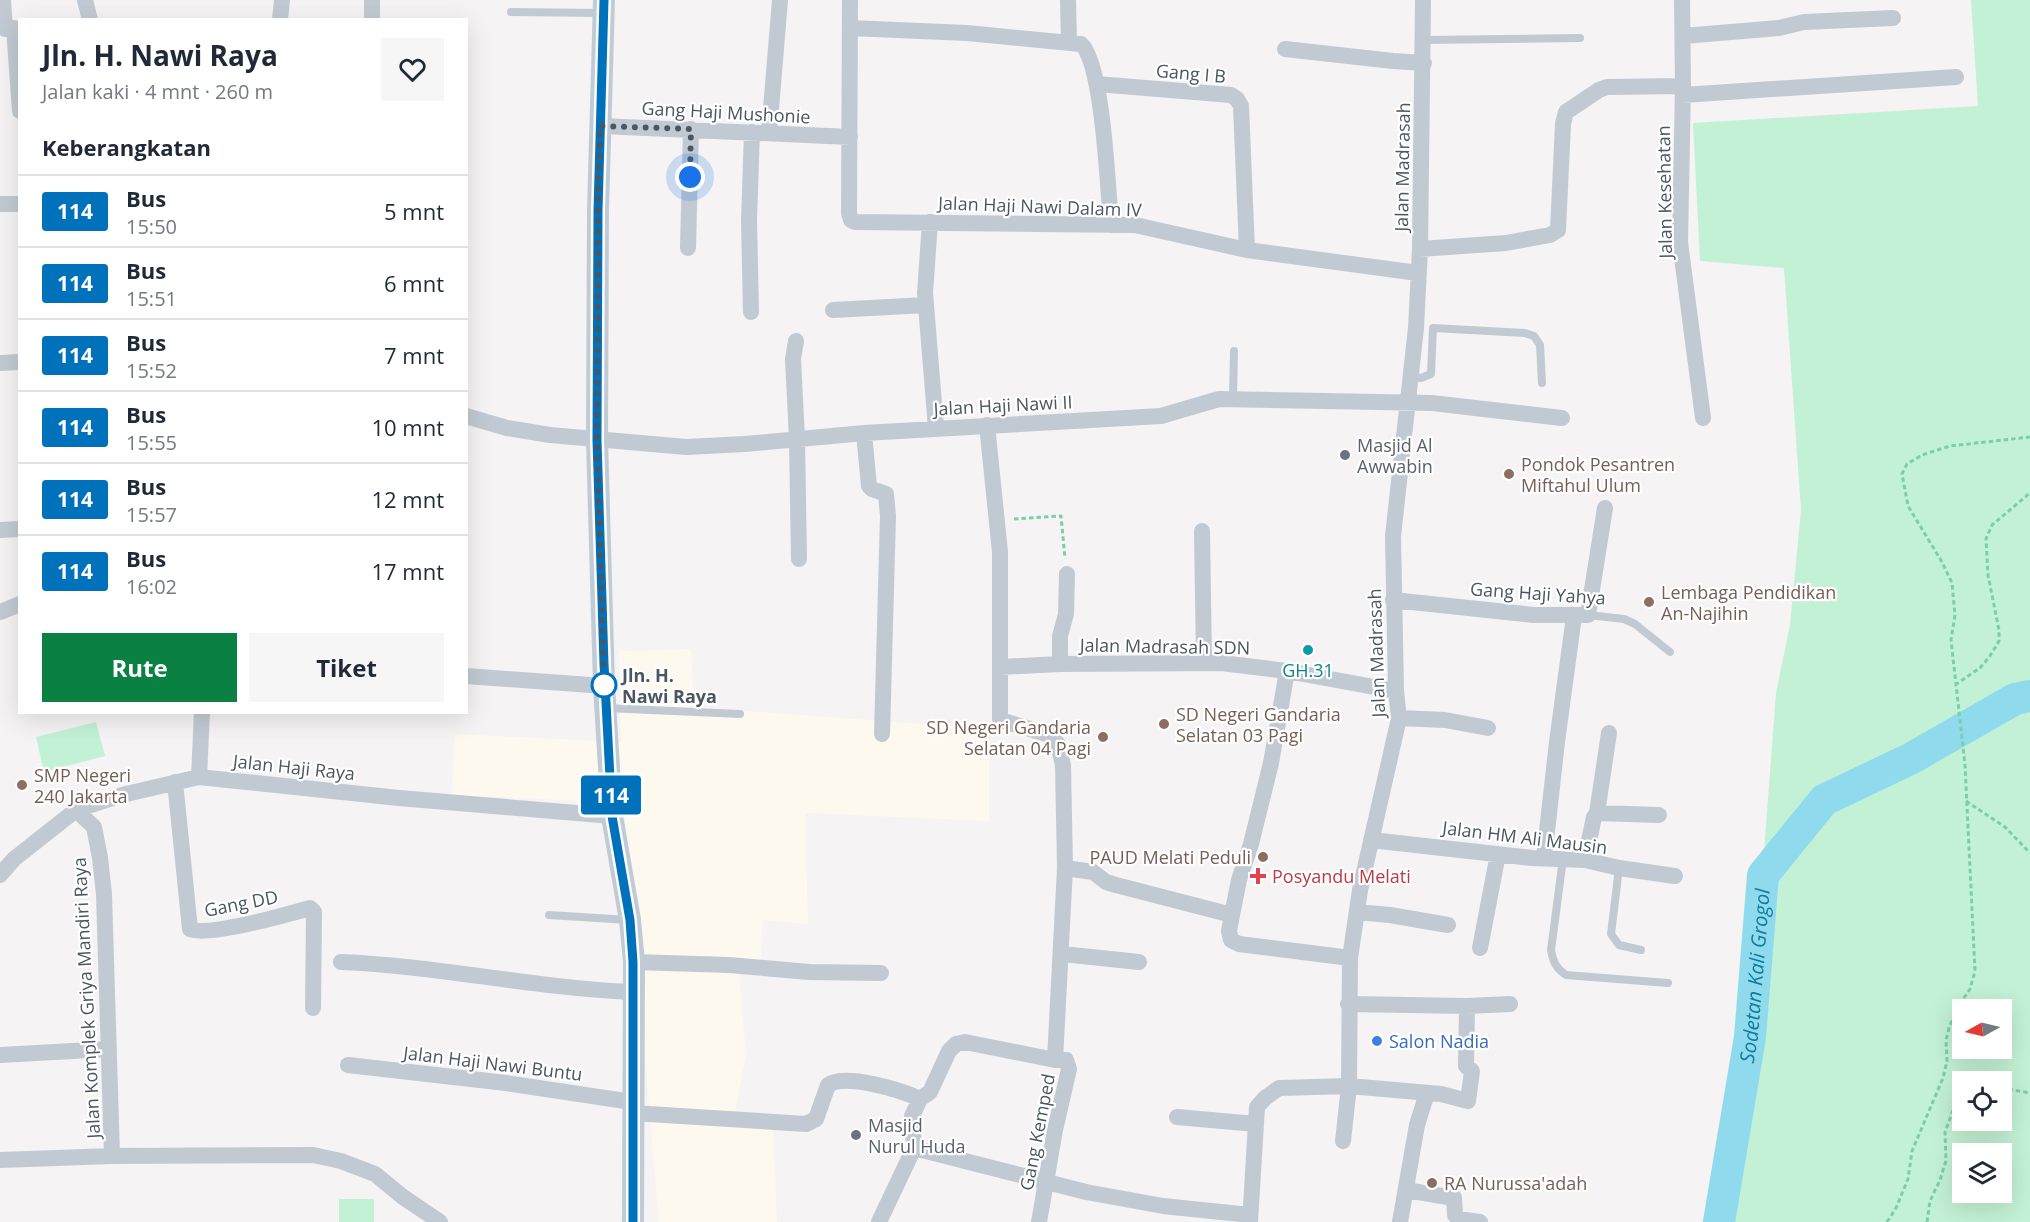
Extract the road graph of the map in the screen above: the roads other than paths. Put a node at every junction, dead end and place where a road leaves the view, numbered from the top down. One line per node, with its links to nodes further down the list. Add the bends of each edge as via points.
1 (3, 0): 16 (street)
2 (86, 0): 12 (street)
3 (282, 0): 13 (street)
4 (372, 0): 14 (street)
5 (780, 0): 31 (street)
6 (850, 0): 17 (street)
7 (1068, 0): 21 (street)
8 (1423, 0): 20 (street, Jalan Madrasah)
9 (1682, 0): 18 (street, Jalan Kesehatan)
10 (603, 6): 11 (lane); 28 (street)
11 (511, 12)
12 (90, 18)
13 (280, 18)
14 (372, 18)
15 (1893, 18): 18 (street, via 1803,22 1779,28)
16 (10, 28): 27 (street)
17 (850, 28): 21 (street); 32 (street)
18 (1683, 36): 26 (street, Jalan Kesehatan)
19 (1580, 38): 20 (lane)
20 (1424, 40): 23 (street, Jalan Madrasah)
21 (1069, 42): 25 (street, via 1084,46)
22 (1285, 49): 23 (street)
23 (1424, 63): 38 (street, Jalan Madrasah)
24 (1956, 77): 26 (street)
25 (1097, 84): 36 (street); 39 (street, Gang I B, via 1231,95 1237,99 1241,106)
26 (1683, 90): 38 (street, via 1607,87 1566,112 1558,230 1550,236); 54 (street, Jalan Kesehatan, via 1680,242)
27 (18, 94)
28 (600, 126): 29 (street, Gang Haji Mushonie); 59 (street)
29 (691, 129): 30 (street, Gang Haji Mushonie); 37 (street)
30 (752, 132): 31 (street, Gang Haji Mushonie); 43 (street)
31 (769, 133): 32 (street, Gang Haji Mushonie)
32 (850, 137): 35 (street, Jalan Haji Nawi Dalam IV, via 849,216 855,222)
33 (0, 204): 34 (street)
34 (18, 204)
35 (930, 222): 36 (street, Jalan Haji Nawi Dalam IV); 41 (street)
36 (1111, 225): 39 (street, Jalan Haji Nawi Dalam IV, via 1135,225)
37 (688, 248)
38 (1420, 249): 40 (street, Jalan Madrasah)
39 (1247, 250): 40 (street, Jalan Haji Nawi Dalam IV)
40 (1419, 273): 48 (street, Jalan Madrasah)
41 (926, 305): 42 (street); 56 (street)
42 (833, 309)
43 (751, 312)
44 (796, 341): 58 (street, via 793,359)
45 (1234, 351): 50 (lane)
46 (18, 362): 47 (street)
47 (0, 363)
48 (1411, 377): 49 (lane, via 1431,374 1433,328 1534,336 1540,345); 51 (street, Jalan Madrasah)
49 (1542, 383)
50 (1233, 398): 51 (street, Jalan Haji Nawi II); 55 (street, Jalan Haji Nawi II, via 1161,416)
51 (1409, 404): 53 (street, Jalan Haji Nawi II, via 1432,403); 66 (street, Jalan Madrasah, via 1393,536)
52 (468, 417): 59 (street, Jalan Haji Nawi II, via 507,428)
53 (1562, 418)
54 (1703, 418)
55 (987, 425): 56 (street, Jalan Haji Nawi II); 73 (street, via 998,520)
56 (936, 428): 57 (street, Jalan Haji Nawi II)
57 (864, 433): 58 (street, Jalan Haji Nawi II); 83 (street, via 869,486 886,494 888,516)
58 (797, 439): 59 (street, Jalan Haji Nawi II, via 686,447); 64 (street)
59 (597, 440): 77 (street)
60 (1605, 508): 69 (street)
61 (18, 529): 62 (street)
62 (0, 530)
63 (1202, 531): 71 (street)
64 (799, 559)
65 (1067, 574): 72 (street, Jalan Madrasah SDN)
66 (1393, 600): 69 (street, Gang Haji Yahya); 76 (street, Jalan Madrasah)
67 (18, 605): 68 (street)
68 (0, 612)
69 (1581, 616): 70 (lane, Gang Haji Yahya, via 1624,619); 92 (street, via 1573,639 1557,742)
70 (1670, 652)
71 (1204, 662): 72 (street, Jalan Madrasah SDN); 74 (street, Jalan Madrasah SDN)
72 (1060, 664): 73 (street)
73 (1000, 667): 96 (street, via 1000,720 1050,735 1058,744 1063,765)
74 (1287, 671): 76 (street, Jalan Madrasah SDN); 101 (street, via 1271,763)
75 (468, 676): 77 (street)
76 (1396, 691): 80 (street, Jalan Madrasah)
77 (605, 697): 79 (lane); 89 (street)
78 (202, 714): 84 (street)
79 (740, 714)
80 (1399, 718): 81 (street, via 1445,720); 90 (street, Jalan Madrasah)
81 (1488, 728)
82 (1609, 733): 87 (street)
83 (882, 734)
84 (199, 777): 85 (street, Jalan Haji Raya); 89 (street, Jalan Haji Raya)
85 (175, 782): 86 (street, Jalan Haji Raya); 117 (street, Gang DD, via 190,929 197,932 242,925 312,909)
86 (76, 810): 95 (street, Jalan Haji Raya); 118 (street, Jalan Komplek Griya Mandiri Raya, via 94,827 100,858)
87 (1597, 813): 88 (street); 94 (street)
88 (1659, 815)
89 (612, 816): 102 (street)
90 (1371, 840): 91 (street, Jalan HM Ali Mausin); 99 (street, Jalan Madrasah)
91 (1498, 854): 92 (street, Jalan HM Ali Mausin); 104 (street)
92 (1544, 858): 93 (street, Jalan HM Ali Mausin)
93 (1563, 859): 94 (street, Jalan HM Ali Mausin); 112 (lane, via 1551,950 1557,969 1566,975)
94 (1585, 860): 97 (street, Jalan HM Ali Mausin)
95 (2, 867)
96 (1065, 867): 101 (street, via 1093,872 1116,885); 106 (street)
97 (1619, 868): 98 (street, Jalan HM Ali Mausin); 105 (lane, via 1611,934 1619,945)
98 (1675, 876)
99 (1357, 912): 103 (street); 107 (street, Jalan Madrasah)
100 (549, 915): 102 (lane)
101 (1232, 915): 107 (street, via 1231,940 1239,944)
102 (630, 920): 108 (street)
103 (1448, 925)
104 (1480, 948)
105 (1641, 950)
106 (1062, 954): 109 (street); 120 (street)
107 (1350, 958): 114 (street, Jalan Madrasah)
108 (633, 962): 111 (street); 113 (street)
109 (1139, 962)
110 (340, 963): 113 (street)
111 (881, 973)
112 (1668, 983)
113 (632, 992): 125 (street)
114 (1348, 1004): 116 (street); 122 (street, Jalan Madrasah)
115 (1510, 1004): 116 (street)
116 (1467, 1006): 123 (street, via 1470,1100)
117 (314, 1008)
118 (109, 1049): 119 (street); 130 (street, Jalan Komplek Griya Mandiri Raya)
119 (0, 1055)
120 (1055, 1060): 124 (street, via 965,1042 956,1044 930,1092); 132 (street, Gang Kemped, via 1066,1060 1069,1069)
121 (348, 1065): 125 (street, Jalan Haji Nawi Buntu, via 506,1083)
122 (1349, 1086): 123 (street); 127 (street, via 1279,1088 1257,1107); 128 (street, Jalan Madrasah)
123 (1434, 1094): 133 (street, via 1418,1125)
124 (920, 1099): 125 (street, Jalan Haji Nawi Buntu, via 891,1088 840,1081 828,1085 816,1119 806,1124); 129 (street, via 912,1116)
125 (632, 1107): 136 (street)
126 (1177, 1117): 127 (street)
127 (1256, 1124): 134 (street)
128 (1343, 1141)
129 (914, 1148): 132 (street); 137 (street)
130 (112, 1156): 131 (street); 135 (street, via 325,1157 375,1174)
131 (0, 1160)
132 (1047, 1183): 134 (street); 138 (street, Gang Kemped)
133 (1406, 1190): 139 (street); 140 (street, via 1454,1197 1458,1219)
134 (1250, 1219)
135 (440, 1222)
136 (633, 1222)
137 (879, 1222)
138 (1039, 1222)
139 (1400, 1222)
140 (1480, 1222)

